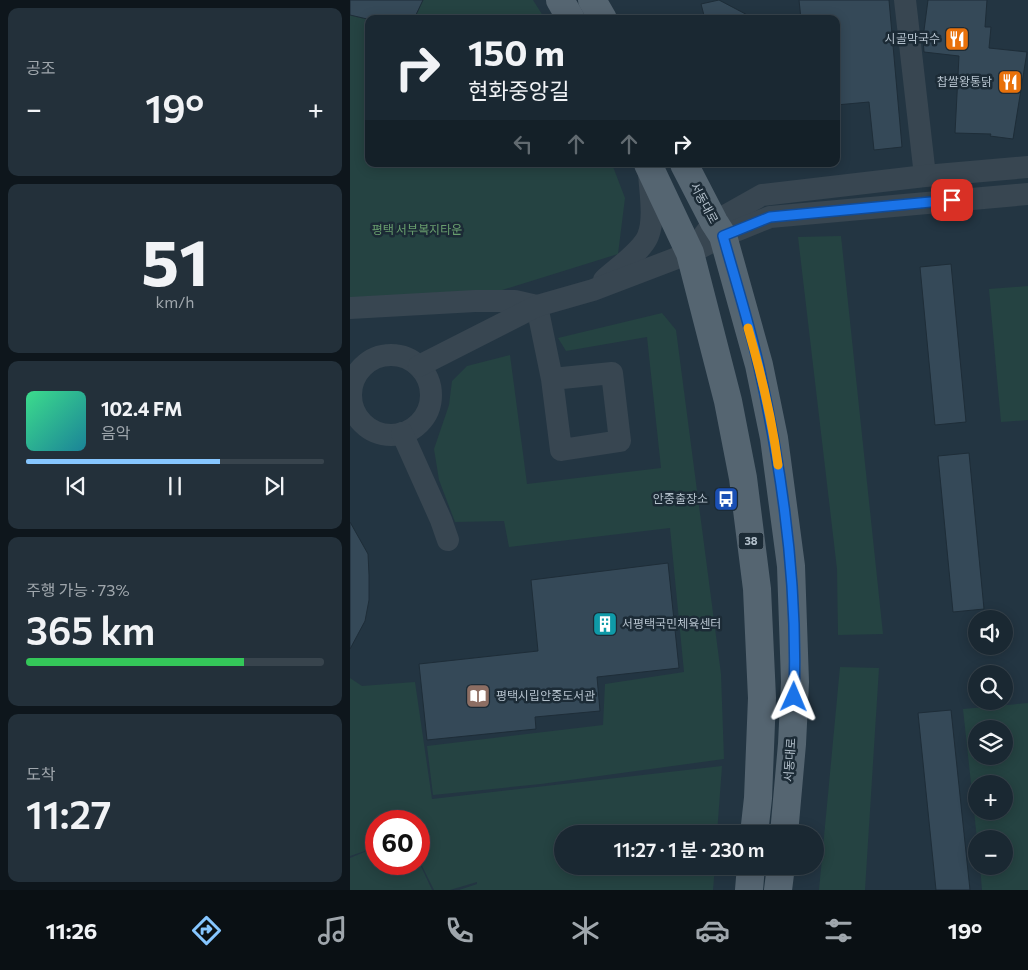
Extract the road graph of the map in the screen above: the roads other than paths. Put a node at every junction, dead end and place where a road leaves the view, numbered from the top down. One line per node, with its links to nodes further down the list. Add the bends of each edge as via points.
1 (560, 0): 4 (main road)
2 (592, 0): 5 (main road)
3 (905, 0): 11 (street)
4 (569, 15)
5 (601, 15)
6 (648, 167): 15 (street, via 652,213 648,236 638,250)
7 (649, 167): 14 (main road, 38)
8 (686, 167): 13 (main road, 서동대로)
9 (1028, 167): 11 (street)
10 (1028, 174): 12 (street)
11 (925, 176): 13 (street, via 762,195)
12 (1020, 194): 13 (street, via 770,217)
13 (719, 229): 14 (street); 24 (main road, 서동대로, via 759,365 791,566 795,682)
14 (690, 253): 15 (street); 23 (main road, 38, via 728,400 743,478 757,589 762,698)
15 (593, 290): 16 (street)
16 (537, 306): 17 (street, via 515,301 475,301); 18 (street); 20 (street)
17 (350, 308)
18 (419, 366): 19 (street, via 404,357 390,354); 21 (street, via 430,384 429,409 422,420)
19 (355, 368): 21 (street, via 352,402 357,415 366,426 377,432)
20 (552, 380)
21 (402, 434): 22 (street)
22 (448, 540)
23 (755, 825)
24 (785, 825)
25 (750, 875): 27 (main road)
26 (780, 875): 28 (main road)
27 (749, 890)
28 (778, 890)

